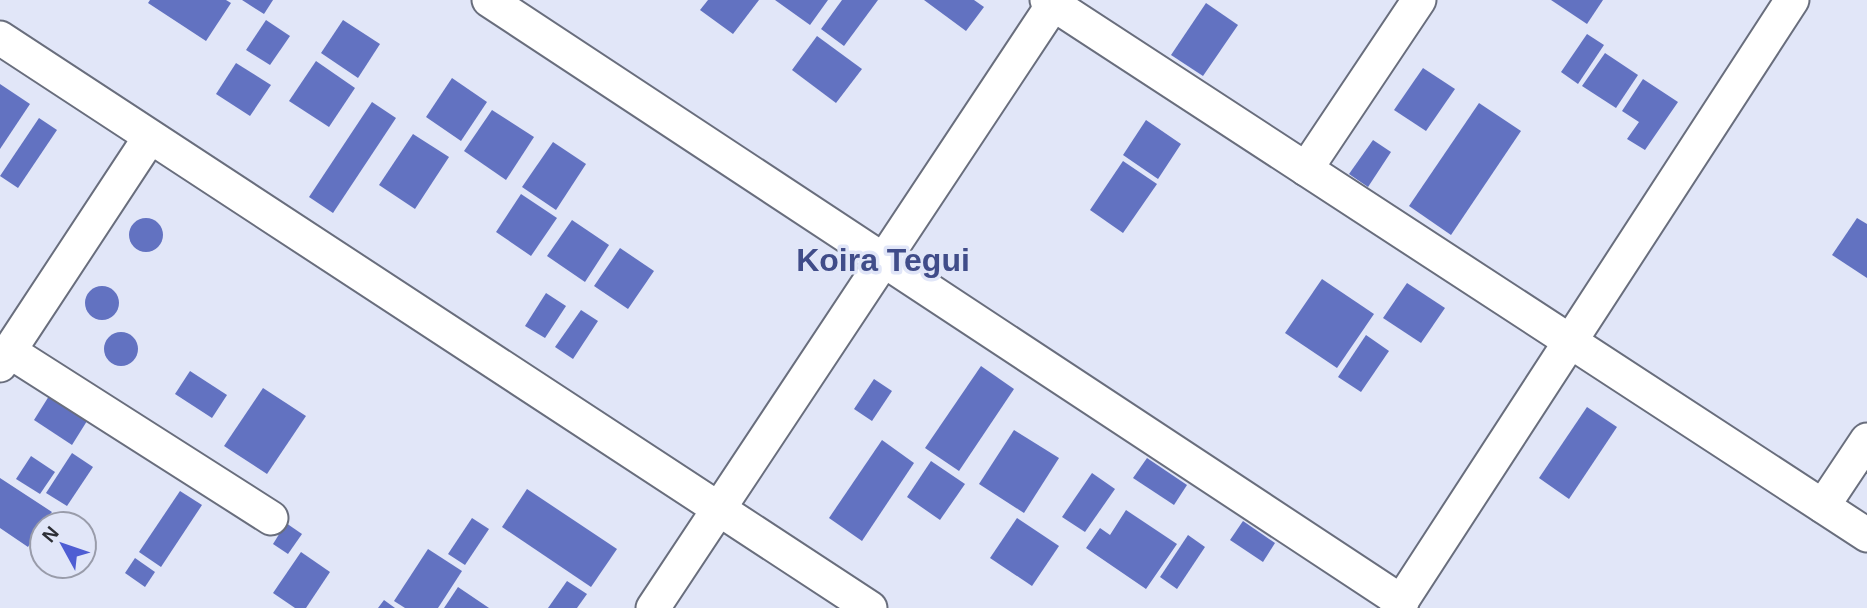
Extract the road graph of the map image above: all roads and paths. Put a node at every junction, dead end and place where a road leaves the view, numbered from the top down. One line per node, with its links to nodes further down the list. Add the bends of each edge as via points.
1 (489, 0): 8 (street)
2 (1419, 0): 7 (street)
3 (1792, 0): 9 (street)
4 (1052, 1): 7 (street); 8 (street)
5 (0, 38): 6 (street)
6 (150, 136): 10 (street); 13 (street)
7 (1306, 169): 9 (street)
8 (883, 260): 13 (street); 16 (street)
9 (1569, 341): 12 (street); 16 (street)
10 (5, 358): 14 (street)
11 (1867, 440): 12 (street)
12 (1823, 506): 15 (street)
13 (718, 509): 17 (street); 18 (street)
14 (271, 518)
15 (1867, 535)
16 (1399, 605)
17 (653, 608)
18 (870, 608)

